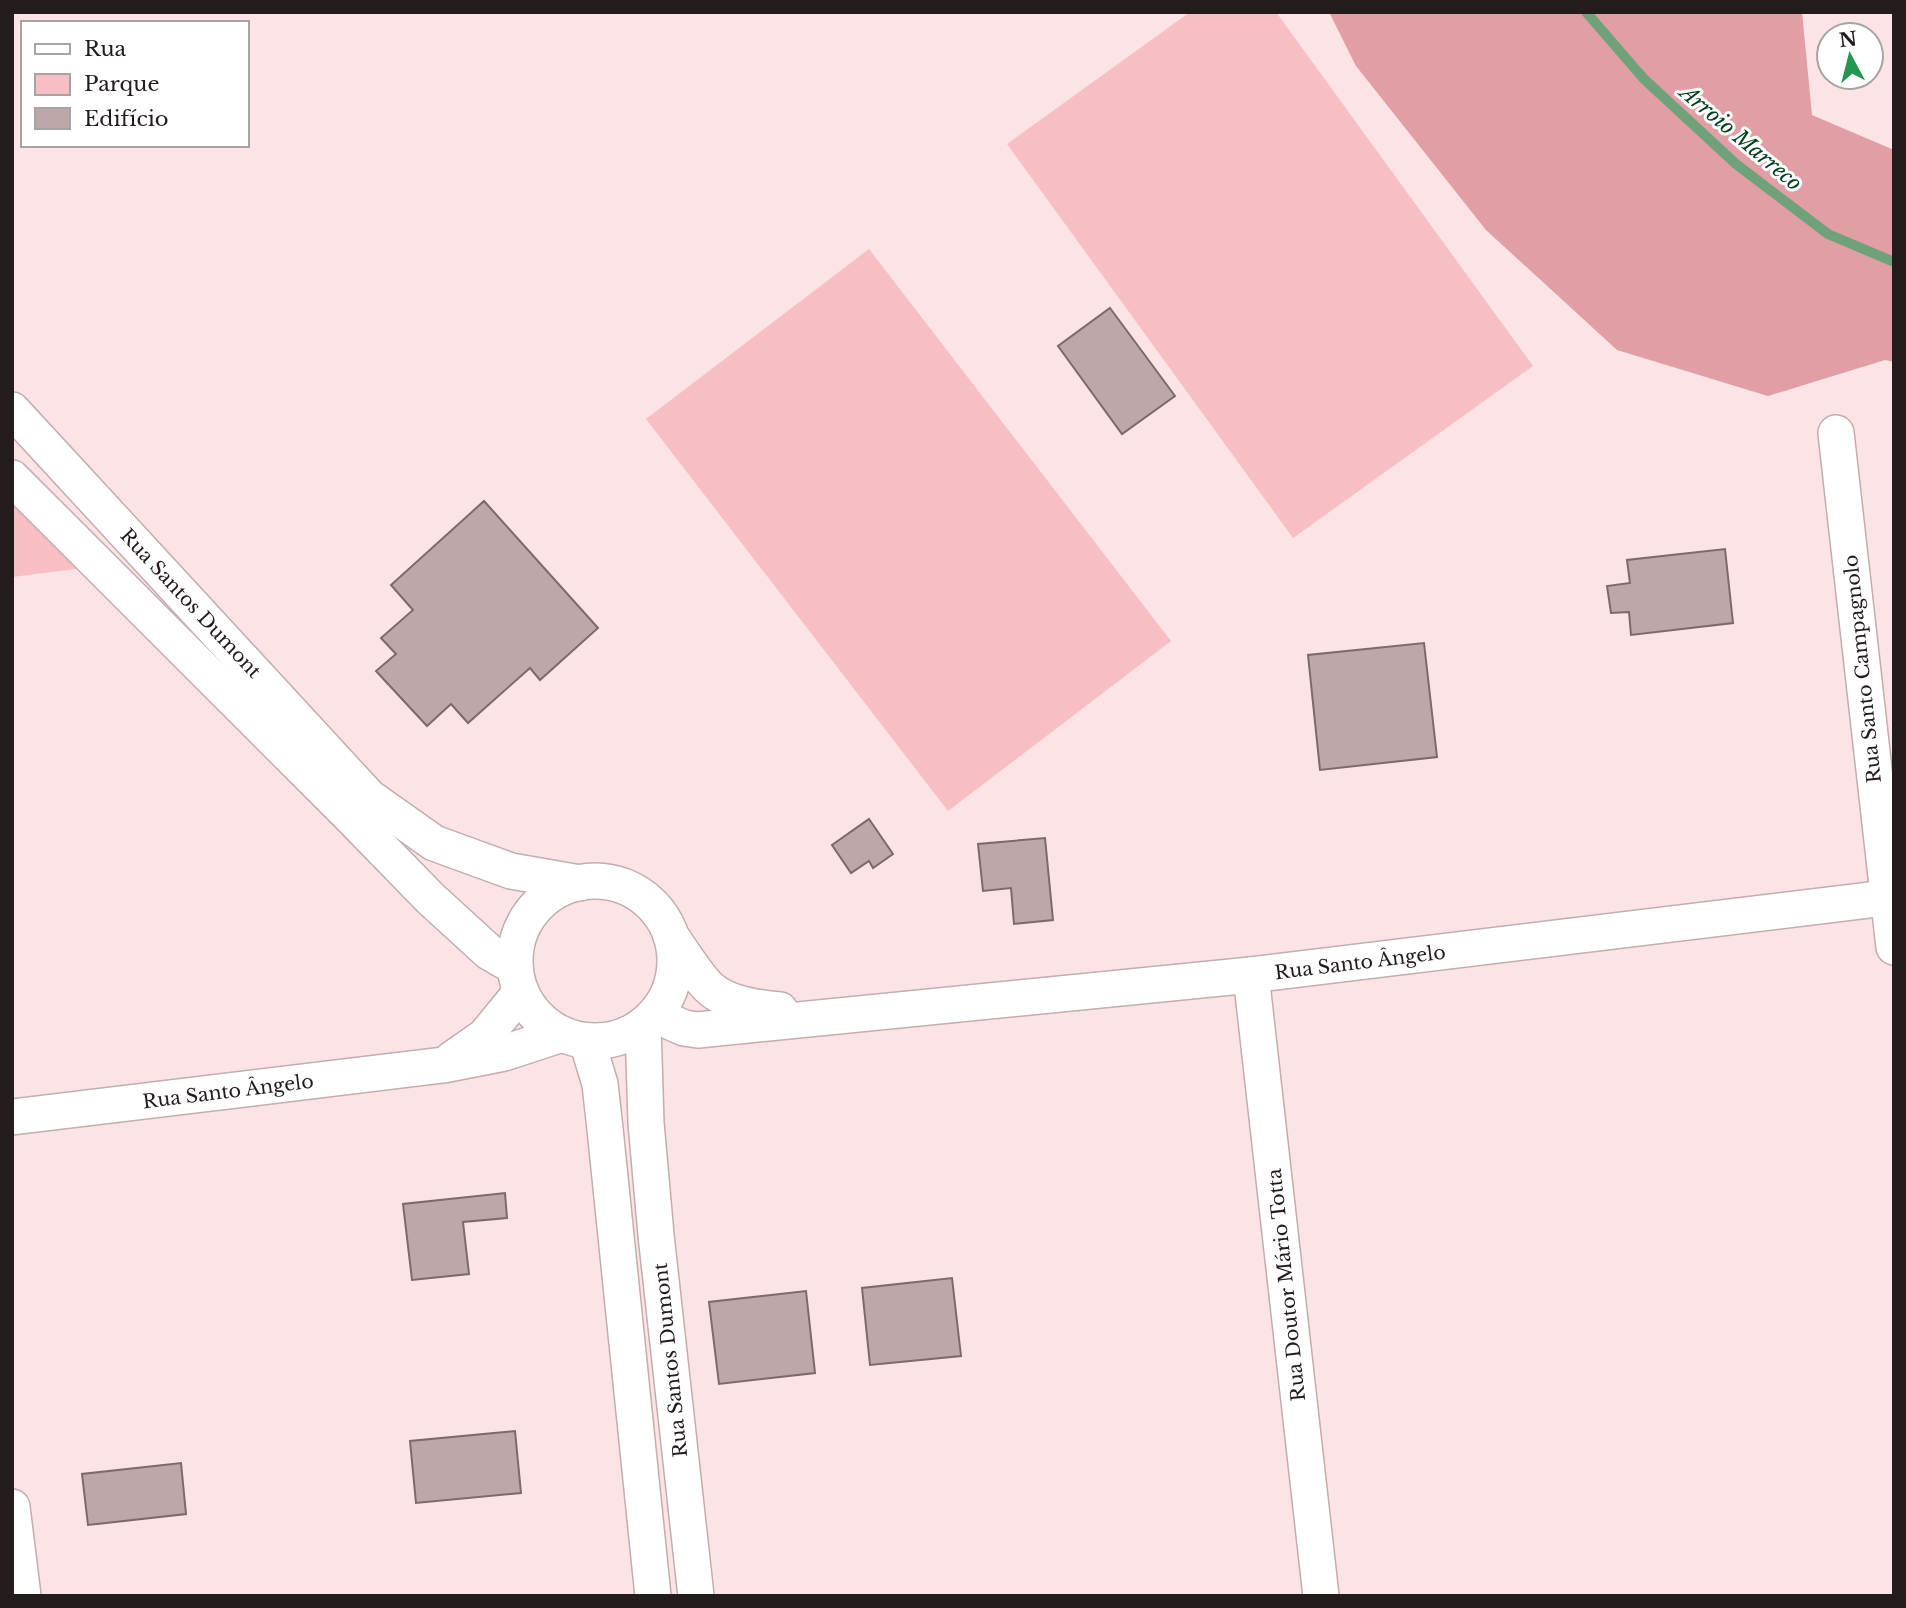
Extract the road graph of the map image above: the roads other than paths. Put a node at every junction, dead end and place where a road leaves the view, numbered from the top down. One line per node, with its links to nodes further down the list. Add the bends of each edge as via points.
1 (12, 410): 4 (street, Rua Santos Dumont)
2 (1836, 433): 6 (street, Rua Santo Campagnolo)
3 (12, 478): 4 (street, Rua Santos Dumont)
4 (361, 807): 5 (street, via 434,843 511,871); 10 (street, via 429,898)
5 (580, 883): 7 (street, via 625,887 661,915); 10 (street, via 558,890 525,922 517,943)
6 (1891, 897): 8 (street, Rua Santo Campagnolo); 9 (street, Rua Santo Ângelo)
7 (671, 935): 11 (street, via 715,993 748,1006); 12 (street, via 675,963 670,991)
8 (1894, 947)
9 (1251, 975): 11 (street, Rua Santo Ângelo); 20 (street, Rua Doutor Mário Totta)
10 (518, 979): 13 (street, via 531,1009 544,1024); 14 (street, via 485,1036)
11 (825, 1016): 12 (street, via 698,1030)
12 (649, 1020): 13 (street, via 617,1038); 19 (street, Rua Santos Dumont, via 646,1123)
13 (574, 1038): 14 (street, Rua Santo Ângelo); 18 (street, via 600,1084)
14 (443, 1065): 15 (street, Rua Santo Ângelo)
15 (12, 1117)
16 (12, 1507): 17 (street)
17 (23, 1596)
18 (653, 1596)
19 (695, 1596)
20 (1321, 1596)

